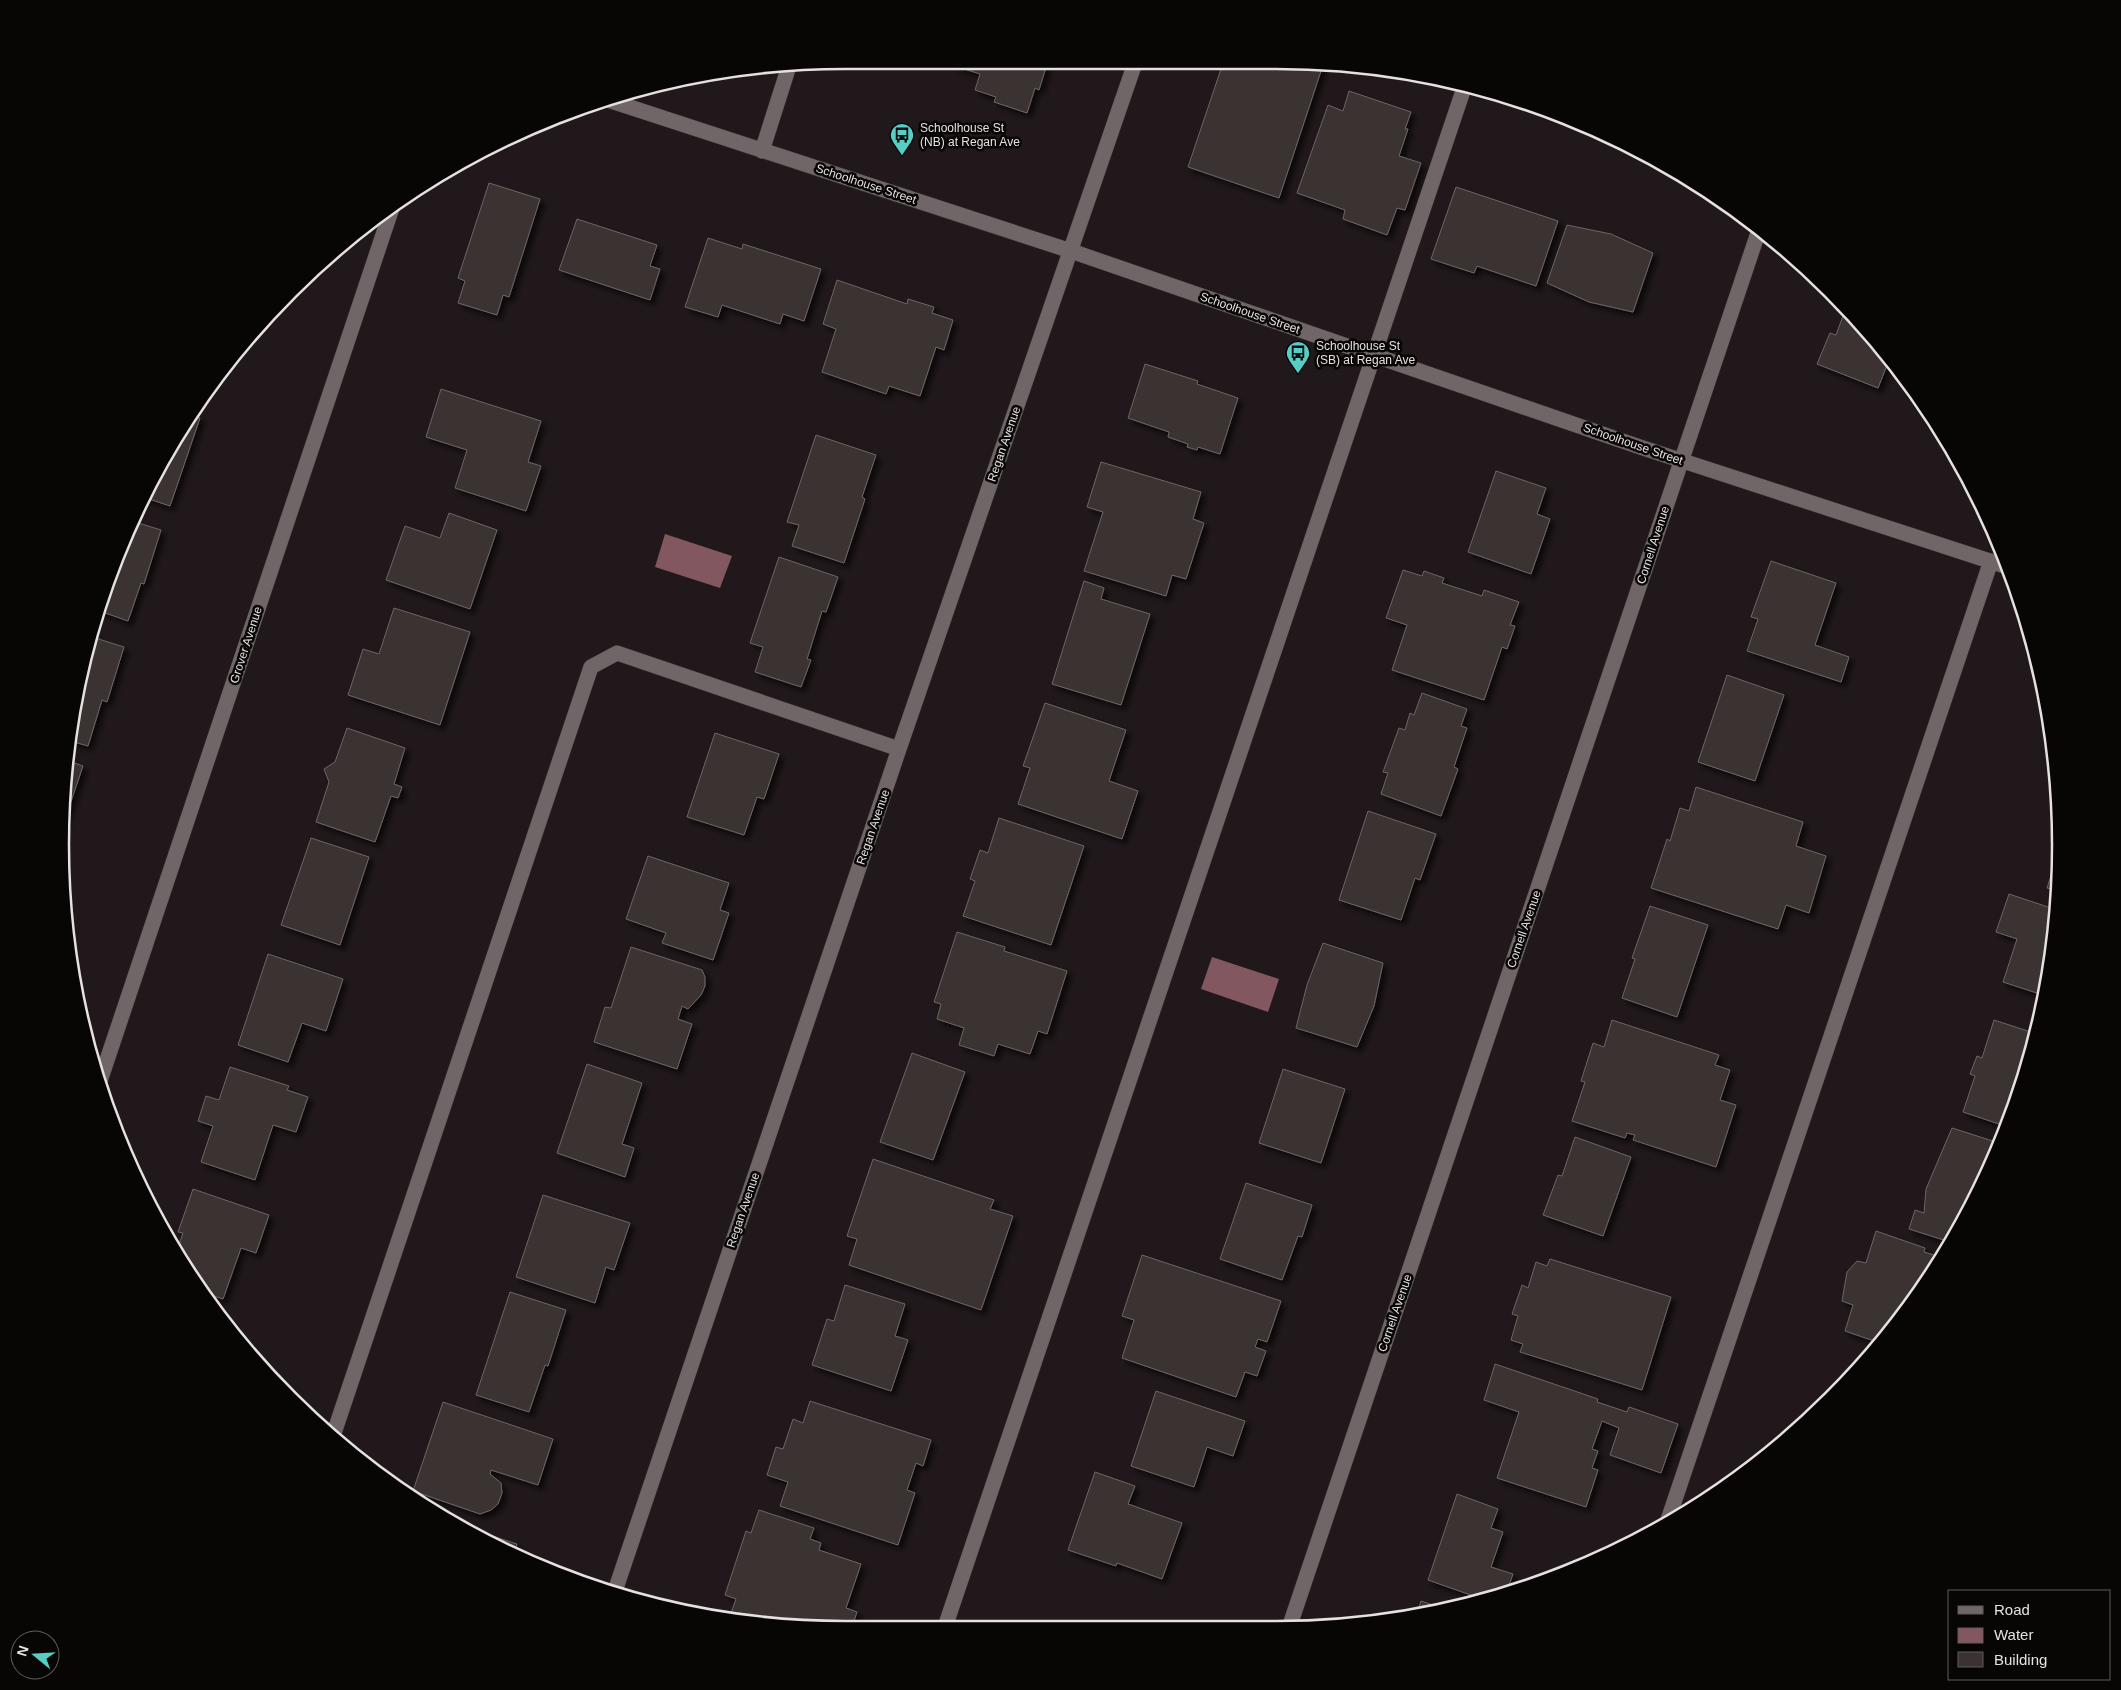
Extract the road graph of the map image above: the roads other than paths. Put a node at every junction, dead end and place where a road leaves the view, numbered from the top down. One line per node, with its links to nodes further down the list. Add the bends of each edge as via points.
1 (1133, 69): 8 (street, Regan Avenue)
2 (788, 71): 5 (street)
3 (1463, 92): 9 (street)
4 (617, 103): 5 (street, Schoolhouse Street)
5 (762, 151): 8 (street, Schoolhouse Street)
6 (389, 217): 14 (street, Grover Avenue)
7 (1756, 235): 10 (street, Cornell Avenue)
8 (1071, 251): 9 (street, Schoolhouse Street); 13 (street, Regan Avenue)
9 (1373, 355): 10 (street, Schoolhouse Street); 18 (street)
10 (1681, 461): 11 (street, Schoolhouse Street); 19 (street, Cornell Avenue)
11 (1991, 561): 12 (street, Schoolhouse Street); 16 (street)
12 (1999, 564)
13 (899, 749): 15 (street, via 617,653 591,668); 17 (street, Regan Avenue)
14 (103, 1072)
15 (335, 1431)
16 (1670, 1513)
17 (616, 1586)
18 (947, 1621)
19 (1291, 1621)

